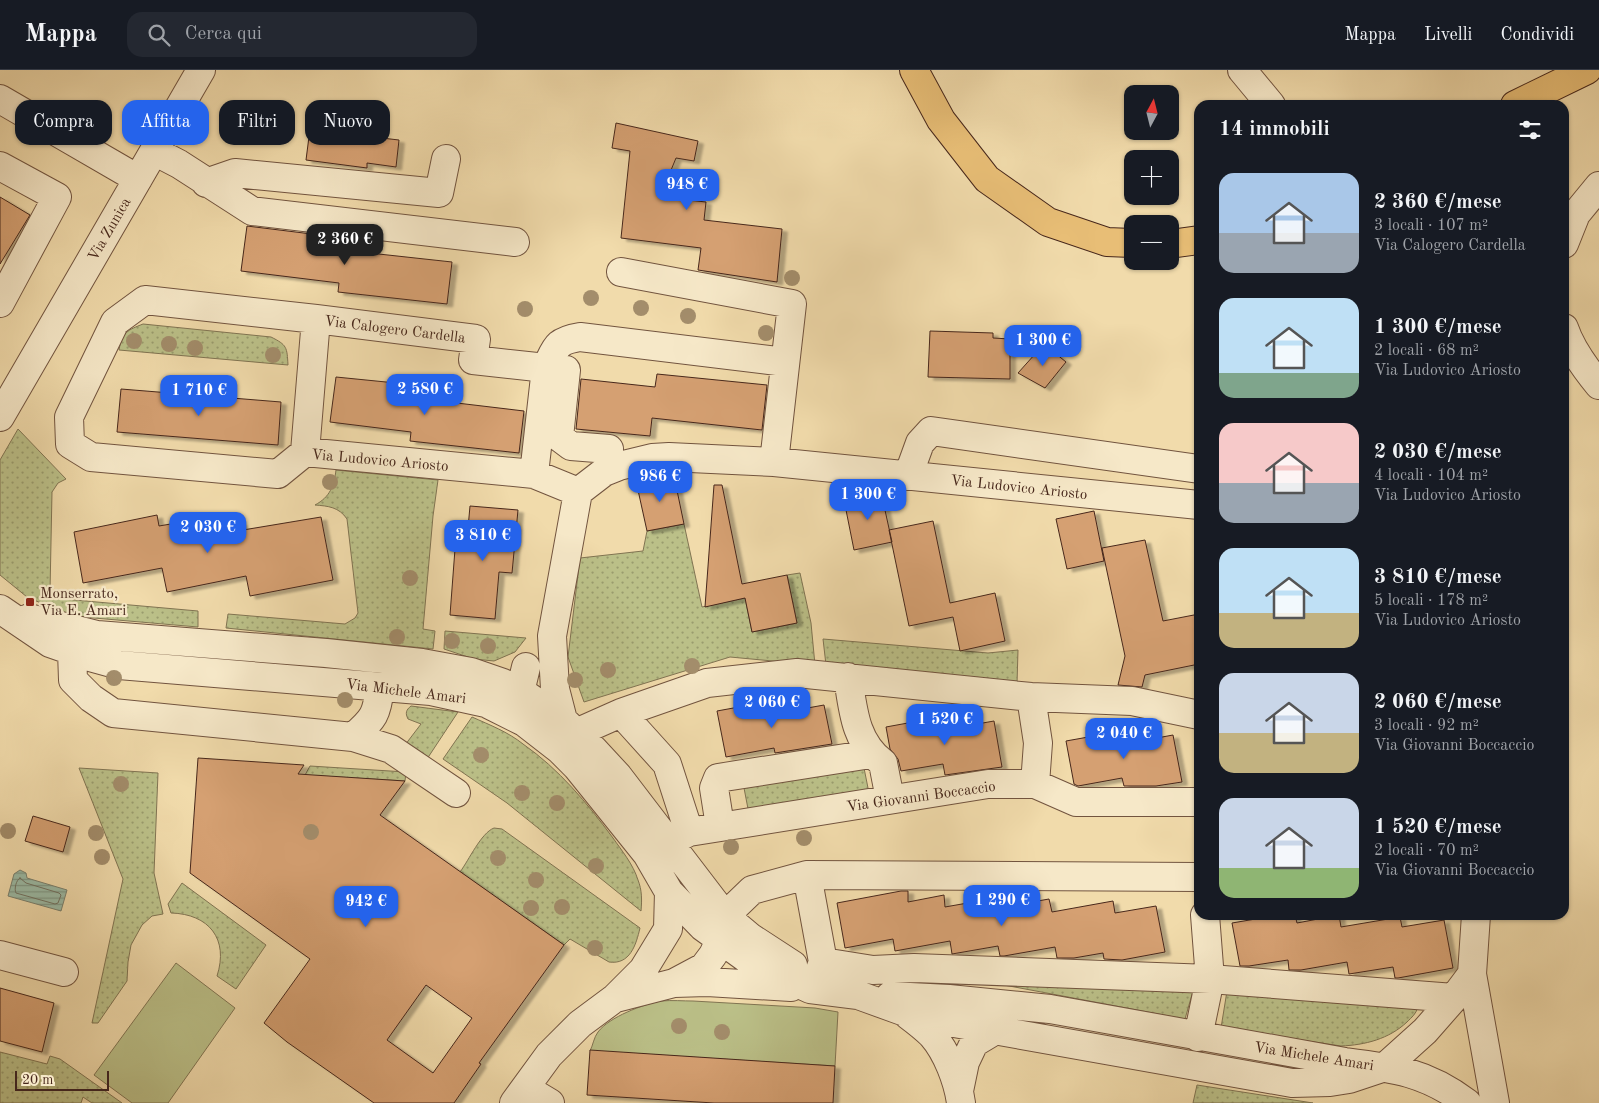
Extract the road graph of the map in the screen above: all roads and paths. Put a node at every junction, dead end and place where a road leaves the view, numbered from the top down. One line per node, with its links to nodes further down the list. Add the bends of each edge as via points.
1 (201, 70): 8 (street)
2 (914, 70): 17 (main road, via 941,120 988,179 1048,222 1107,242)
3 (1242, 70): 6 (street)
4 (1587, 70): 7 (main road)
5 (0, 99): 11 (street, Via Zunica)
6 (1268, 100)
7 (1525, 100)
8 (154, 151): 11 (street); 12 (street)
9 (446, 159): 12 (street, via 439,193 235,172)
10 (0, 166): 20 (street, via 57,197)
11 (138, 179): 26 (street, Via Zunica)
12 (206, 183): 16 (street, via 252,211)
13 (1599, 186): 14 (street, via 1576,214)
14 (1569, 232)
15 (1194, 241): 18 (main road)
16 (515, 242)
17 (1124, 243)
18 (1179, 243)
19 (621, 272): 23 (street, via 792,304)
20 (0, 303)
21 (316, 319): 24 (street, Via Calogero Cardella, via 476,339 473,360); 27 (street, Via Calogero Cardella, via 144,300 115,322 69,417); 29 (street)
22 (1569, 341): 25 (street)
23 (785, 362): 24 (street, via 580,337 566,339 558,345); 30 (street)
24 (546, 368): 28 (street, via 566,370 559,437 571,446); 32 (street)
25 (1599, 385)
26 (0, 416)
27 (70, 444): 29 (street, Via Ludovico Ariosto, via 90,457 278,474)
28 (609, 449)
29 (305, 452): 32 (street, Via Ludovico Ariosto)
30 (774, 462): 33 (street, Via Ludovico Ariosto); 34 (street, Via Ludovico Ariosto, via 652,458 604,472)
31 (1194, 468): 33 (street, via 931,432 920,443)
32 (534, 474): 34 (street, Via Ludovico Ariosto)
33 (908, 476): 35 (street, Via Ludovico Ariosto)
34 (578, 492): 37 (street)
35 (1194, 505)
36 (1, 609): 38 (street, Via Michele Amari, via 50,643); 40 (street, Via Michele Amari, via 97,635 422,663)
37 (552, 636): 40 (street); 44 (street)
38 (72, 651): 41 (street, Via Michele Amari, via 119,665); 46 (street, via 74,680 91,698 113,713)
39 (848, 677): 42 (street); 43 (street, via 797,673 707,683); 47 (street, via 855,723)
40 (516, 681): 44 (street, via 518,706)
41 (380, 687): 44 (street, Via Michele Amari, via 431,691); 46 (street, via 377,710)
42 (1031, 697): 45 (street, via 1132,701); 48 (street, via 1038,743)
43 (621, 713): 44 (street); 53 (street, via 667,764)
44 (553, 714): 53 (street, Via Michele Amari, via 618,776); 53 (street, Via Michele Amari, via 560,750 584,775)
45 (1194, 714)
46 (353, 737): 49 (street, via 391,749)
47 (871, 754): 50 (street, via 883,763); 52 (street, via 718,778 714,788)
48 (1036, 784): 50 (street, Via Giovanni Boccaccio, via 988,784); 51 (street, Via Giovanni Boccaccio, via 1076,802)
49 (456, 793)
50 (890, 799): 52 (street, Via Giovanni Boccaccio)
51 (1194, 802)
52 (720, 826): 53 (street, Via Giovanni Boccaccio)
53 (668, 843): 56 (street, Via Michele Amari); 60 (street, Via Michele Amari)
54 (807, 875): 55 (street); 60 (street, via 752,890); 65 (street)
55 (1194, 877)
56 (669, 892): 57 (street, Via Michele Amari); 61 (street)
57 (694, 918): 60 (street, Via Michele Amari); 61 (street)
58 (1205, 920): 66 (street)
59 (1476, 920): 64 (street)
60 (722, 928): 65 (street, Via Michele Amari, via 750,961); 67 (street, via 713,956 704,967)
61 (668, 929): 69 (street, via 643,970)
62 (0, 955): 63 (street)
63 (64, 972)
64 (1472, 974): 70 (street); 79 (street)
65 (816, 976): 66 (street, via 914,968); 67 (street); 68 (street, Via Michele Amari)
66 (1210, 979): 70 (street); 73 (street)
67 (674, 983): 69 (street)
68 (858, 995): 71 (street, Via Michele Amari); 73 (street, Via Michele Amari, via 949,999 1050,1010)
69 (615, 998): 75 (street, via 580,1024 549,1055)
70 (1454, 998): 74 (street, via 1425,1031)
71 (905, 1012): 72 (street, Via Michele Amari); 76 (street, via 933,1036 950,1064)
72 (994, 1031): 74 (street, Via Michele Amari, via 1292,1083 1349,1079); 76 (street, via 974,1043 965,1062)
73 (1198, 1036): 74 (street, Via Michele Amari)
74 (1385, 1067): 78 (street, via 1432,1080)
75 (519, 1096): 77 (street)
76 (960, 1097)
77 (550, 1103)
78 (1466, 1103)
79 (1495, 1103)

